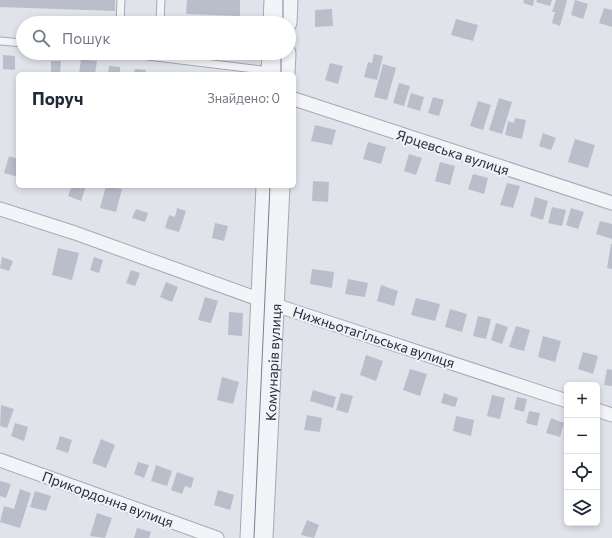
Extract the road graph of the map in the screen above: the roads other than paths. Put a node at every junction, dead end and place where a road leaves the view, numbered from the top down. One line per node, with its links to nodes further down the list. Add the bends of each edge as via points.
1 (121, 0): 5 (lane)
2 (161, 0): 6 (lane)
3 (273, 0): 7 (street)
4 (289, 0): 8 (street)
5 (120, 16)
6 (160, 16)
7 (272, 16)
8 (288, 16)
9 (0, 41): 10 (lane)
10 (16, 42)
11 (192, 60): 14 (lane)
12 (273, 60): 15 (street)
13 (284, 60): 16 (street)
14 (271, 72)
15 (278, 72)
16 (278, 72)
17 (296, 100): 20 (street, Ярцевська вулиця)
18 (265, 188): 22 (street, Комунарів вулиця)
19 (281, 188): 22 (street, Комунарів вулиця)
20 (612, 203)
21 (0, 209): 22 (street, Нижньотагільська вулиця)
22 (268, 302): 23 (street, Нижньотагільська вулиця); 28 (street, Комунарів вулиця); 29 (street, Комунарів вулиця)
23 (564, 399)
24 (600, 411): 25 (street)
25 (612, 415)
26 (0, 460): 27 (street, Прикордонна вулиця)
27 (217, 538)
28 (249, 538)
29 (264, 538)

